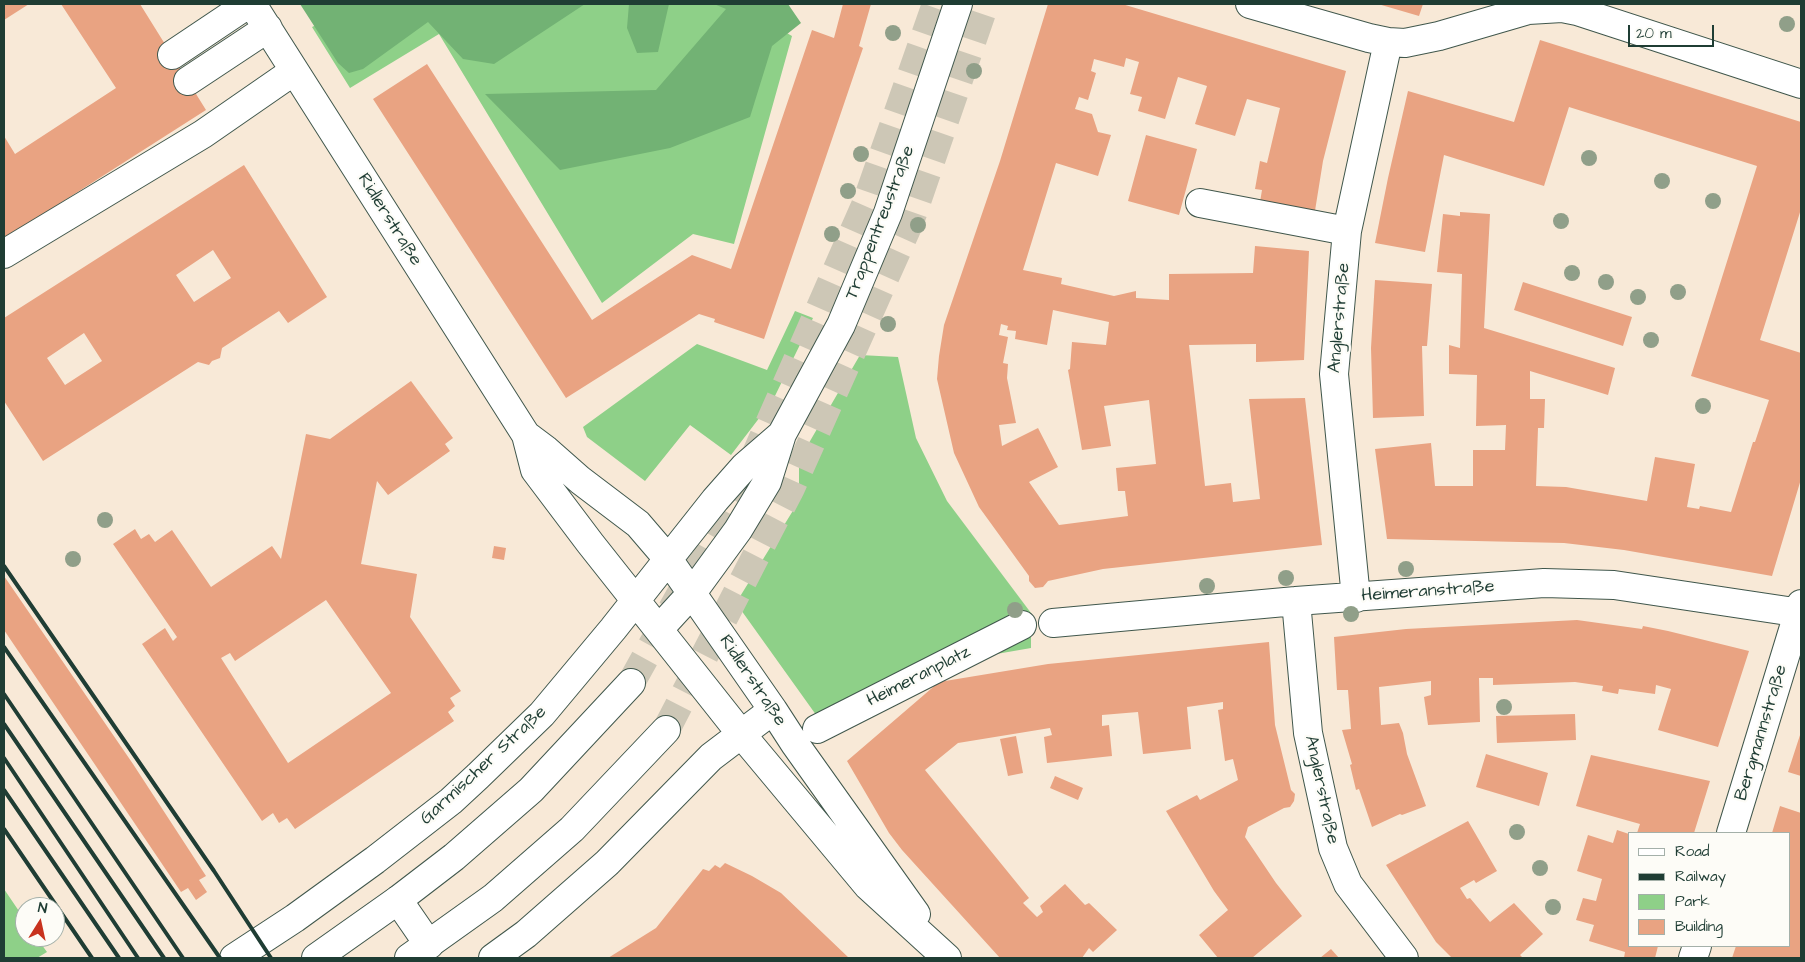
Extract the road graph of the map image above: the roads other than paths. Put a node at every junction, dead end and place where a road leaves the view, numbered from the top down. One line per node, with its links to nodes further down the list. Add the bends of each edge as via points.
1 (248, 4): 8 (main road)
2 (252, 4): 6 (main road, Ridlerstraße)
3 (958, 4): 15 (main road, Trappentreustraße, via 888,213 841,325)
4 (1250, 4): 7 (main road)
5 (1484, 13): 7 (main road, via 1418,41); 11 (main road, via 1562,8 1577,11)
6 (268, 28): 9 (main road, Ridlerstraße); 10 (main road)
7 (1388, 42): 13 (main road, Anglerstraße)
8 (172, 56)
9 (294, 71): 14 (main road, via 203,134 24,234); 16 (main road, Ridlerstraße)
10 (188, 81)
11 (1801, 84)
12 (1200, 202): 13 (main road)
13 (1347, 232): 19 (main road, Anglerstraße, via 1334,374)
14 (4, 254)
15 (782, 434): 17 (main road, Trappentreustraße, via 745,466); 18 (main road, Trappentreustraße, via 767,482 738,530)
16 (526, 435): 17 (main road, Ridlerstraße, via 638,524); 20 (main road, Ridlerstraße, via 535,470)
17 (668, 559): 18 (main road, Ridlerstraße); 20 (main road, Trappentreustraße)
18 (692, 593): 25 (main road, Trappentreustraße); 27 (main road, Ridlerstraße)
19 (1356, 598): 21 (main road, Heimeranstraße); 22 (main road, Heimeranstraße, via 1544,583 1614,585)
20 (636, 600): 25 (main road, Ridlerstraße); 34 (main road, Garmischer Straße, via 542,714 451,801 376,860)
21 (1296, 601): 23 (main road, Heimeranstraße); 38 (main road, Anglerstraße, via 1308,733 1333,848 1348,884)
22 (1800, 610): 31 (main road, Bergmannstraße)
23 (1053, 623)
24 (1022, 625): 28 (main road, Heimeranplatz)
25 (659, 629): 30 (main road, Ridlerstraße)
26 (631, 683): 32 (main road, via 531,790)
27 (773, 710): 30 (main road); 37 (main road, Ridlerstraße)
28 (817, 729)
29 (666, 730): 33 (main road, via 572,829 493,898)
30 (742, 735): 36 (main road, via 691,776 607,862 526,934); 37 (main road, Ridlerstraße, via 868,886)
31 (1731, 832)
32 (398, 900): 33 (main road); 35 (main road)
33 (419, 952)
34 (234, 958)
35 (316, 958)
36 (492, 958)
37 (946, 958)
38 (1404, 958)

